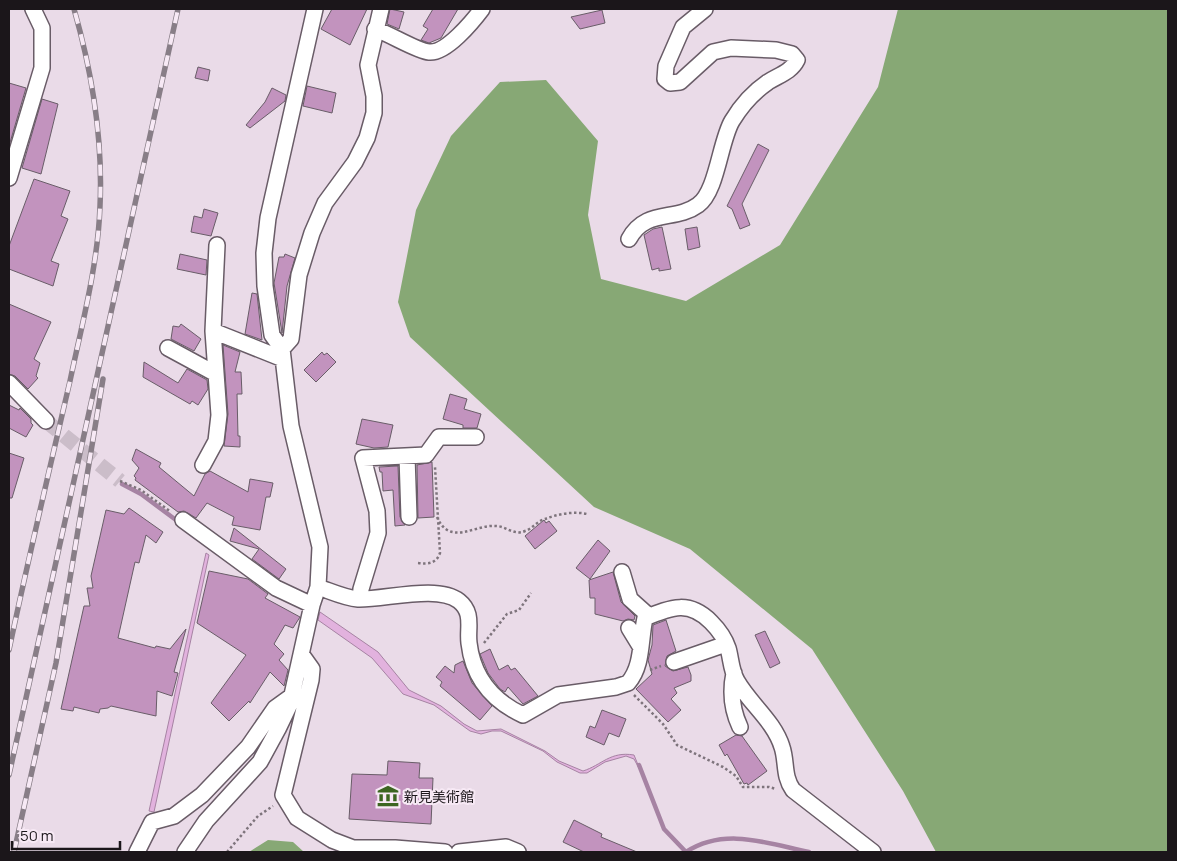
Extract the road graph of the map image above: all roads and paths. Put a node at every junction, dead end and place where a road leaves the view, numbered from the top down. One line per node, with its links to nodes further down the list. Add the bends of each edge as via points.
1 (34, 9): 7 (street, via 42,28 42,68)
2 (315, 9): 12 (street, via 270,210 264,253 272,335)
3 (381, 9): 6 (street)
4 (482, 9): 6 (street, via 472,23 436,52 423,51)
5 (705, 9): 8 (street, via 683,27 666,66 665,79 670,82 680,82 713,52 731,48 776,50 792,54 797,60 793,68 745,101 731,124 713,177 699,205 646,220)
6 (375, 29): 12 (street, via 368,65 374,113 367,138 355,162 325,203 312,233 299,275 291,339)
7 (9, 178)
8 (630, 239)
9 (217, 245): 10 (street)
10 (213, 331): 12 (street); 13 (street)
11 (168, 348): 13 (street)
12 (282, 354): 27 (street, via 291,426 320,547)
13 (216, 374): 19 (street, via 219,415 216,441)
14 (9, 383): 15 (street)
15 (46, 420)
16 (476, 437): 17 (street, via 440,437 426,454)
17 (407, 456): 22 (street); 29 (street, via 366,456 362,460 375,502 378,533)
18 (435, 464): 23 (path)
19 (203, 465)
20 (120, 481): 24 (path, via 141,490)
21 (587, 514): 23 (path, via 572,513 545,519 521,532 493,525 472,532 455,532 442,525)
22 (409, 517)
23 (437, 517): 25 (path, via 438,559 432,563)
24 (183, 520): 30 (street, via 276,588)
25 (418, 563)
26 (622, 572): 31 (street, via 630,599)
27 (318, 586): 29 (street); 30 (street)
28 (531, 593): 35 (path, via 520,610 508,614 485,642)
29 (360, 599): 35 (street, via 434,593 452,596 460,601 469,616)
30 (312, 605): 36 (street)
31 (649, 616): 33 (street, via 667,610 692,608 714,625); 34 (street, via 645,618)
32 (629, 628): 34 (street)
33 (726, 644): 37 (street); 39 (street)
34 (640, 646): 38 (street)
35 (470, 648): 40 (street, via 481,682 496,698 524,715 558,695)
36 (302, 655): 41 (street); 44 (street, via 312,669 311,680 283,795)
37 (674, 662): 38 (path)
38 (635, 673): 40 (street, via 628,683)
39 (734, 673): 42 (street, via 732,703); 51 (street, via 775,731 783,748 787,782 793,790)
40 (622, 685): 43 (path, via 662,724 677,745 723,767 736,776 743,787)
41 (292, 696): 45 (street, via 275,708 248,747 202,795 174,816 152,822); 46 (street, via 260,762 206,821)
42 (740, 728)
43 (778, 789)
44 (288, 803): 47 (path, via 269,808 258,816); 48 (street, via 297,818 332,840 353,848)
45 (137, 852)
46 (185, 852)
47 (226, 852)
48 (445, 852)
49 (459, 852): 50 (street, via 506,847)
50 (518, 852)
51 (873, 852)

